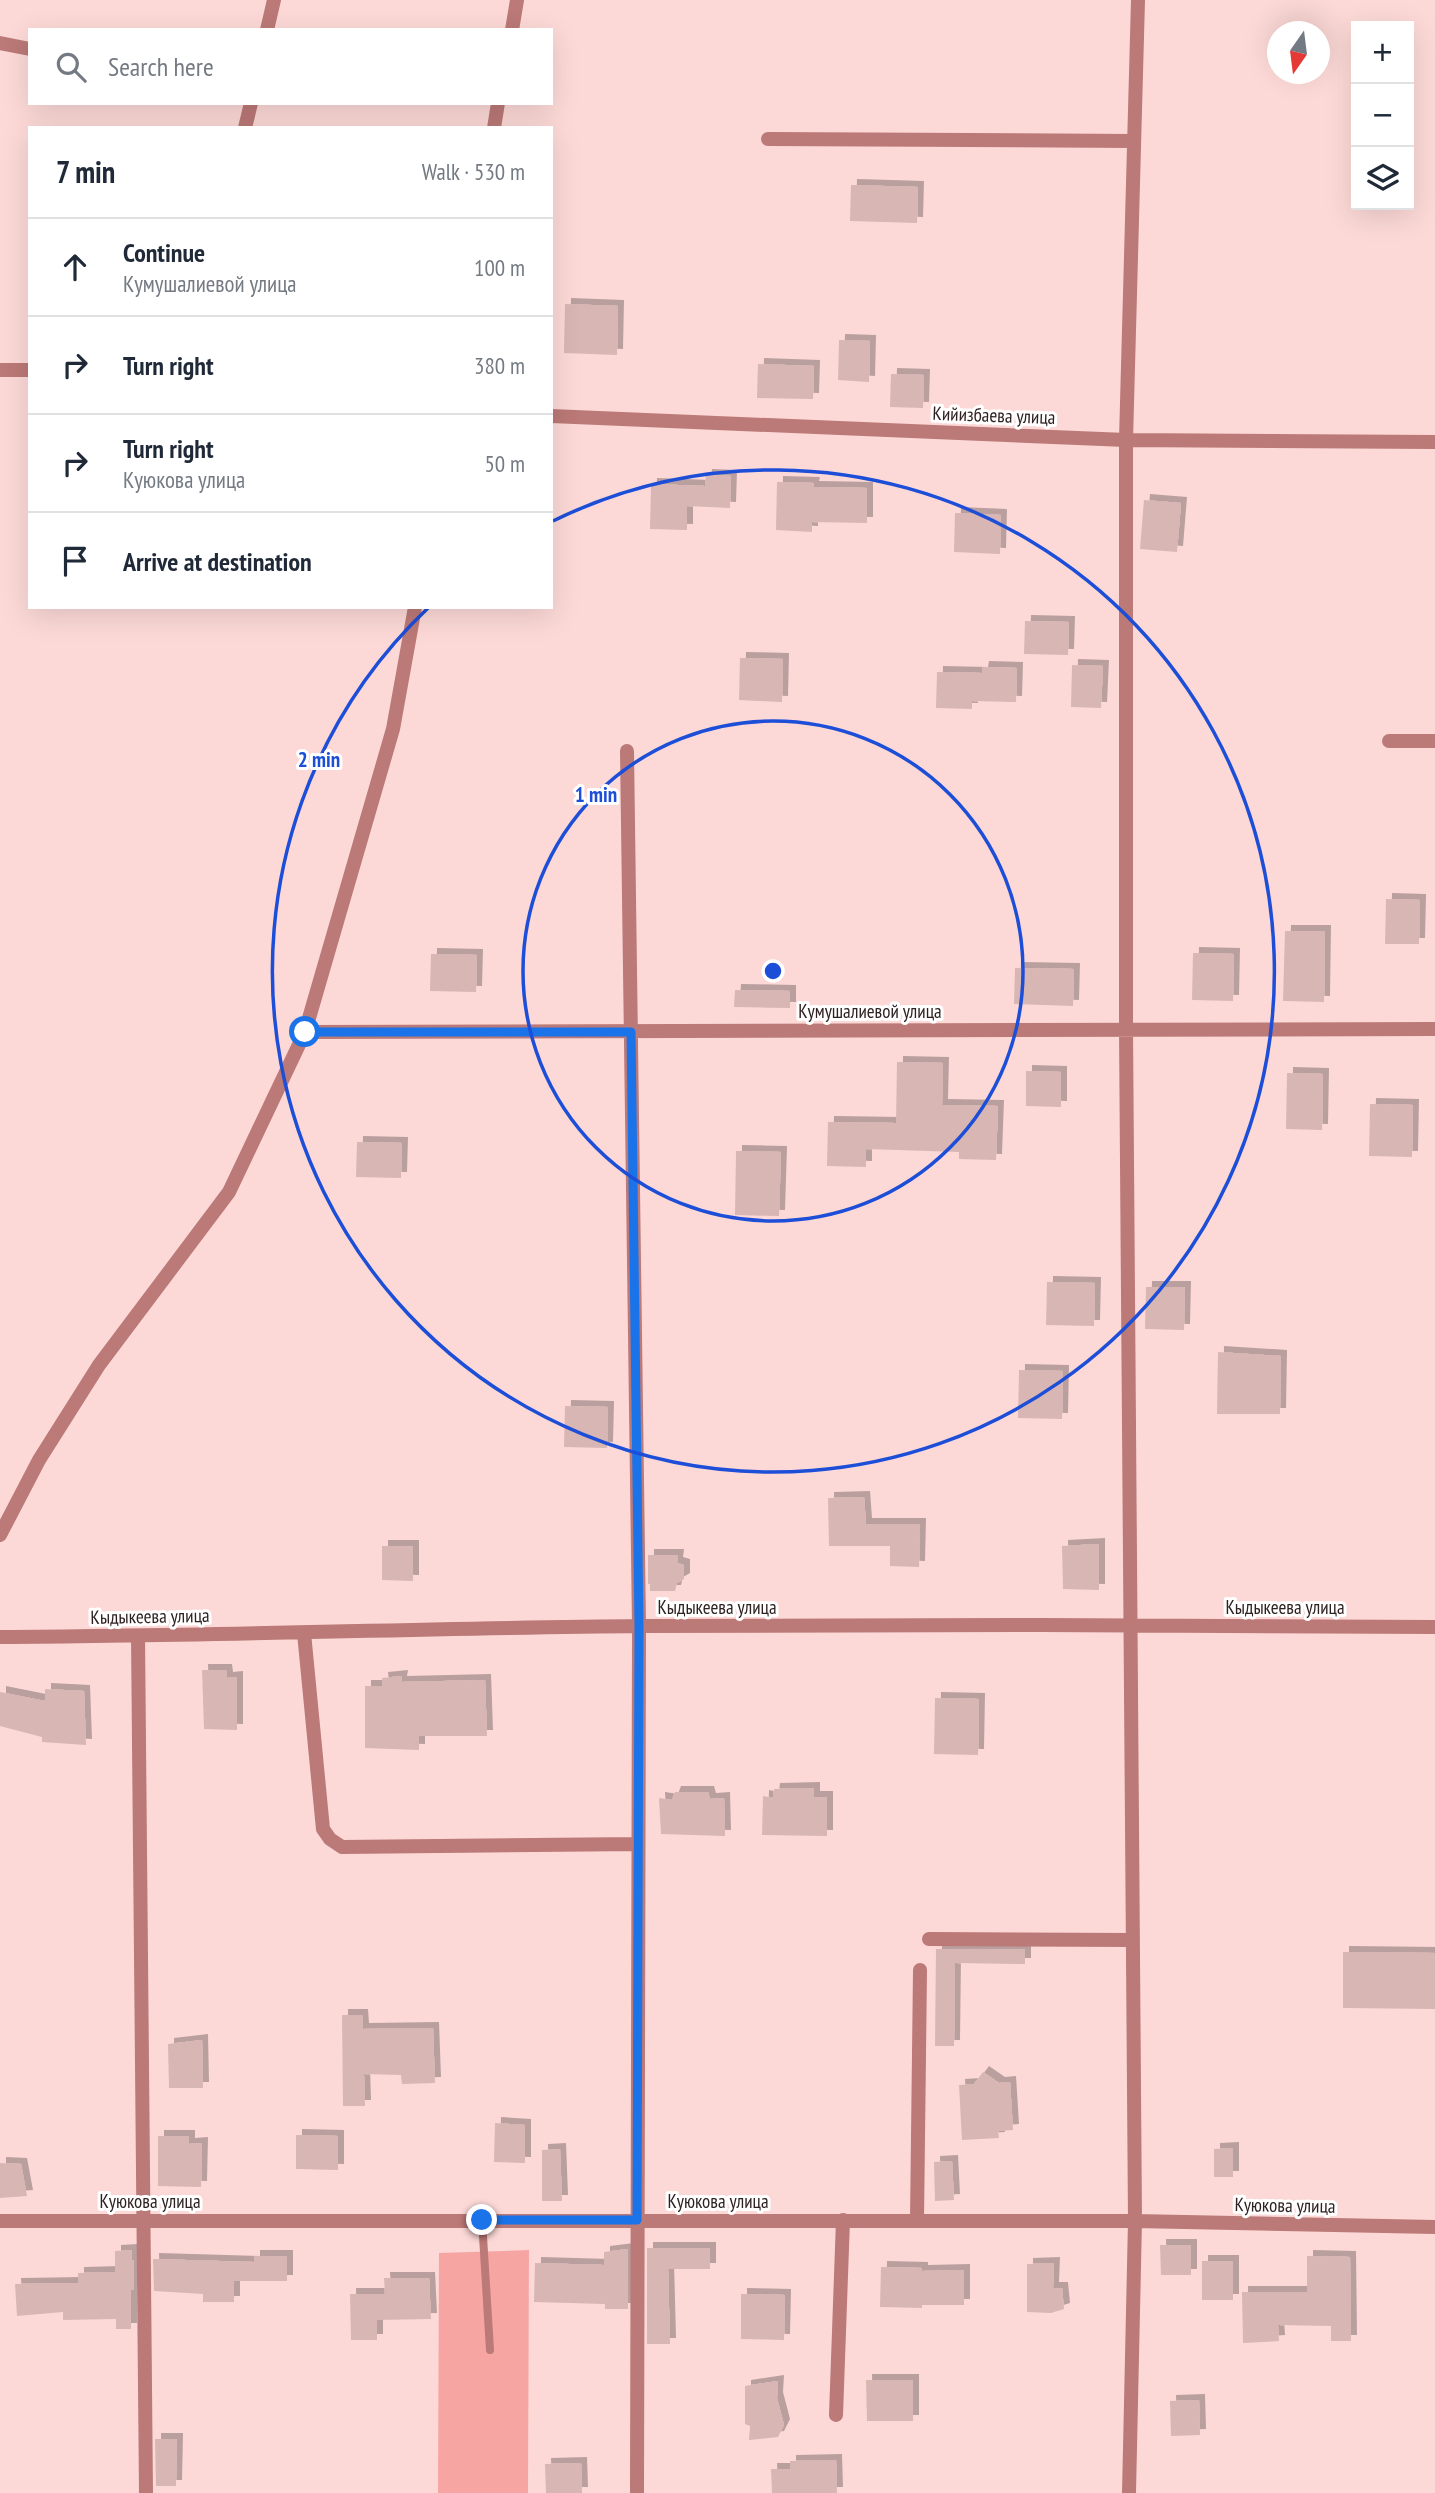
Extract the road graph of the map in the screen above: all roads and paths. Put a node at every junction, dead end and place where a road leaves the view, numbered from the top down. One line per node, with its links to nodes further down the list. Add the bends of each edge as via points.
1 (274, 0): 4 (street)
2 (517, 0): 5 (street)
3 (1138, 0): 13 (street)
4 (267, 28)
5 (512, 28)
6 (0, 43): 7 (street)
7 (28, 49)
8 (251, 105): 10 (street)
9 (498, 105): 11 (street)
10 (245, 126)
11 (494, 126)
12 (768, 139): 13 (street)
13 (1134, 141): 17 (street)
14 (0, 370): 15 (street)
15 (28, 370)
16 (553, 416): 17 (street, Кийизбаева улица)
17 (1126, 440): 18 (street, Кийизбаева улица); 23 (street)
18 (1435, 442)
19 (415, 609): 25 (street, via 393,729)
20 (1389, 741): 21 (street)
21 (1435, 741)
22 (627, 751): 26 (street)
23 (1126, 1029): 24 (street, Кумушалиевой улица); 26 (street, Кумушалиевой улица); 28 (street)
24 (1435, 1029)
25 (305, 1032): 26 (street, Кумушалиевой улица); 27 (street, via 229,1192 99,1365 39,1460)
26 (631, 1032): 29 (street)
27 (0, 1535)
28 (1129, 1625): 29 (street, Кыдыкеева улица); 30 (street, Кыдыкеева улица); 36 (street)
29 (639, 1626): 31 (street, Кыдыкеева улица); 34 (street)
30 (1435, 1627)
31 (303, 1633): 32 (street, Кыдыкеева улица); 34 (street, via 323,1829 342,1847)
32 (138, 1636): 33 (street, Кыдыкеева улица); 38 (street)
33 (0, 1637)
34 (638, 1844): 40 (street)
35 (929, 1938): 36 (street)
36 (1132, 1940): 44 (street)
37 (920, 1970): 43 (street)
38 (142, 2220): 39 (street, Куюкова улица); 42 (street, Куюкова улица); 48 (street)
39 (482, 2220): 40 (street, Куюкова улица); 46 (lane)
40 (637, 2220): 41 (street, Куюкова улица); 49 (street)
41 (843, 2220): 43 (street, Куюкова улица); 47 (street)
42 (0, 2221)
43 (917, 2221): 44 (street, Куюкова улица)
44 (1135, 2221): 45 (street, Куюкова улица); 50 (street)
45 (1435, 2227)
46 (491, 2350)
47 (836, 2415)
48 (146, 2493)
49 (637, 2493)
50 (1129, 2493)

